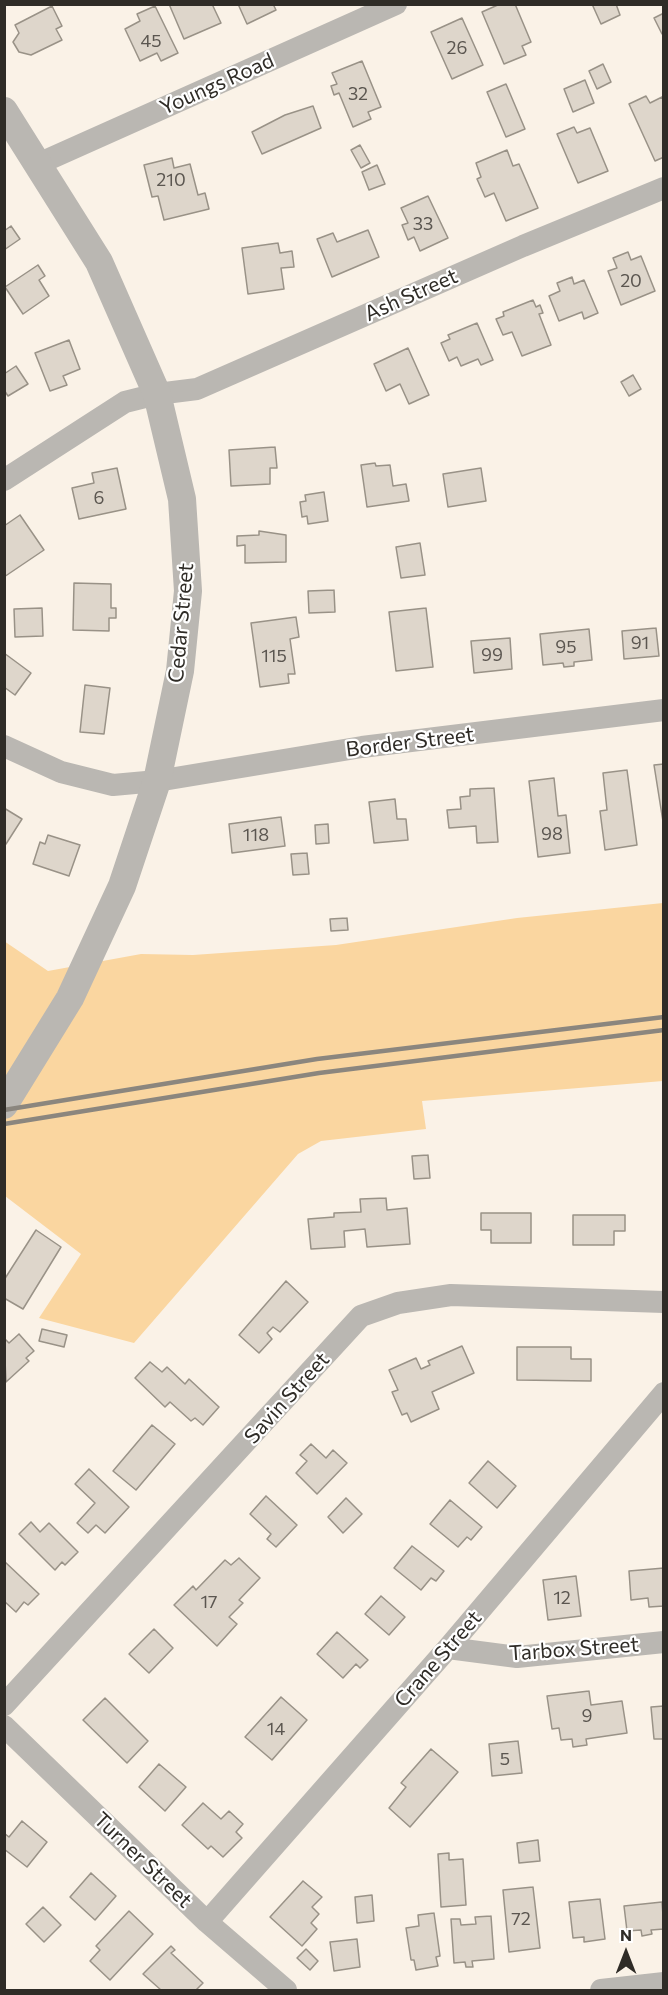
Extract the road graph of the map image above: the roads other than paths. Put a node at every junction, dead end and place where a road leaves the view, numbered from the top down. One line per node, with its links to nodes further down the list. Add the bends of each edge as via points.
1 (396, 4): 3 (street, Youngs Road)
2 (4, 111): 3 (street, Cedar Street)
3 (38, 164): 5 (street, Cedar Street, via 99,262)
4 (663, 188): 5 (street, Ash Street, via 197,389)
5 (157, 394): 6 (street, Ash Street, via 116,406); 9 (street, Cedar Street, via 182,499 188,591 180,671)
6 (4, 480)
7 (663, 710): 9 (street, Border Street, via 362,747)
8 (4, 746): 9 (street, Border Street, via 61,772 109,784)
9 (157, 781): 10 (street, Cedar Street, via 122,886 97,943 59,1017)
10 (8, 1100)
11 (663, 1302): 15 (street, Savin Street, via 452,1294 398,1303 361,1316)
12 (663, 1393): 14 (street, Crane Street)
13 (663, 1642): 14 (street, Tarbox Street, via 517,1657)
14 (448, 1648): 17 (street, Crane Street)
15 (4, 1705)
16 (4, 1726): 17 (street, Turner Street)
17 (207, 1922): 19 (street, Turner Street)
18 (663, 1983): 20 (street)
19 (286, 1990)
20 (601, 1990)

